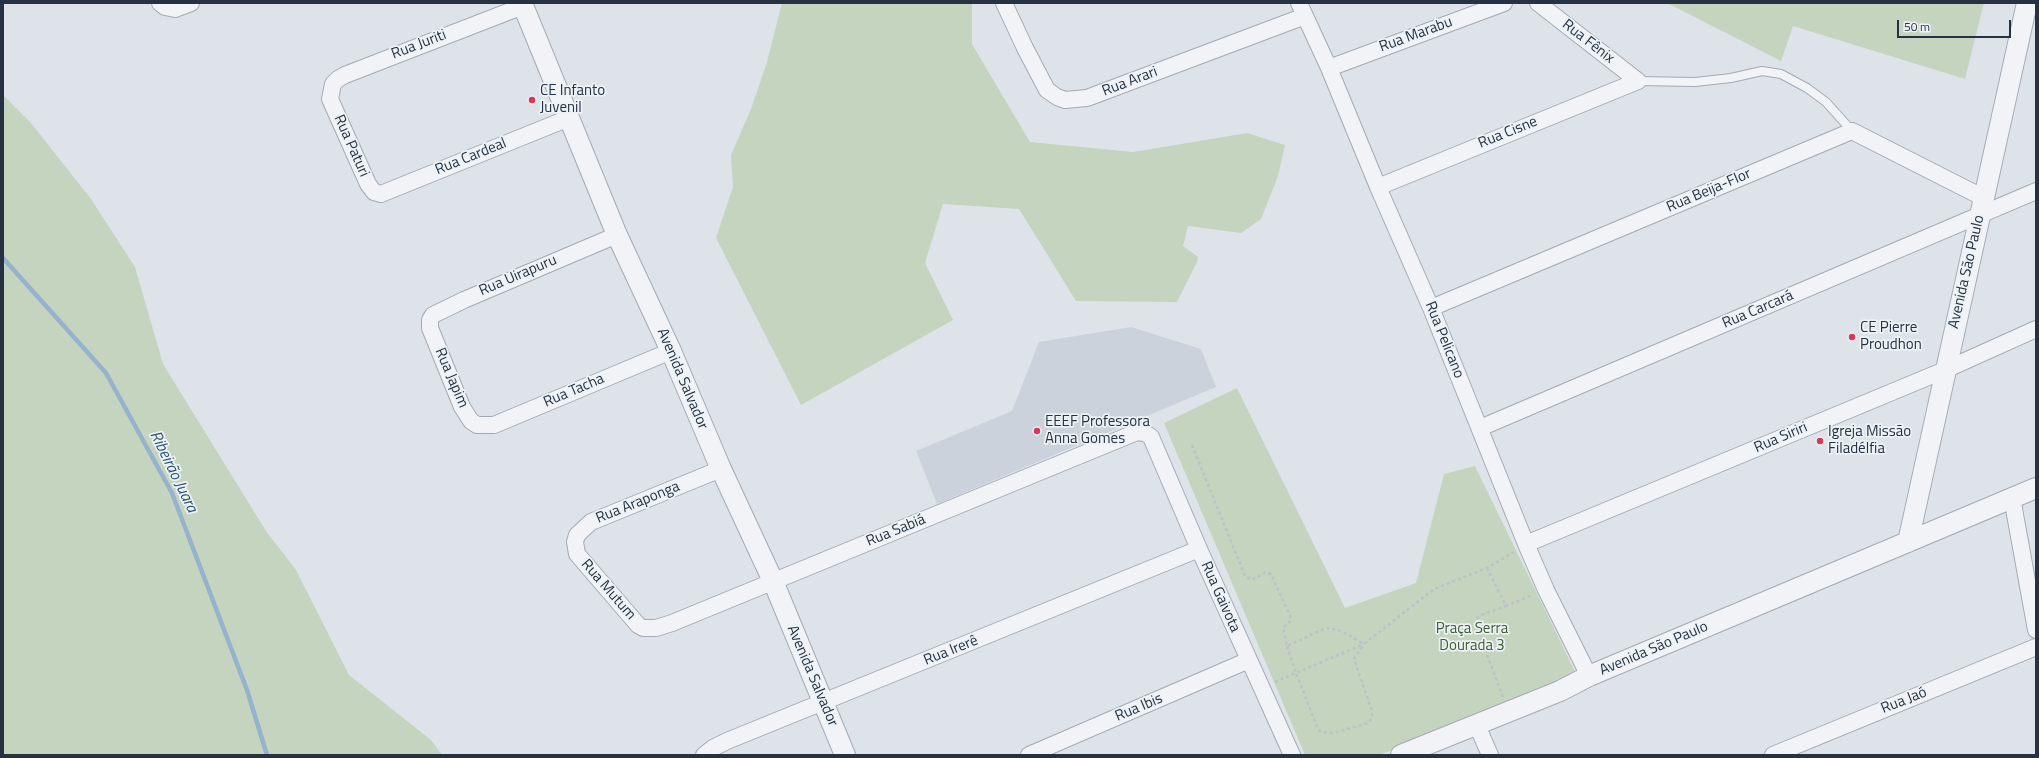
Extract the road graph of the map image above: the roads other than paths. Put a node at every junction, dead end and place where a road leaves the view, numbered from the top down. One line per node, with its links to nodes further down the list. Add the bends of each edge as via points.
1 (191, 3): 7 (street, via 175,9)
2 (1004, 3): 8 (street, Rua Arari, via 1047,90 1065,100 1087,98)
3 (1504, 3): 9 (street, Rua Marabu)
4 (1538, 3): 10 (street, Rua Fênix)
5 (2027, 3): 17 (street, Avenida São Paulo)
6 (522, 4): 11 (street, Rua Juriti, via 345,75 332,84); 12 (street, Avenida Salvador)
7 (163, 5)
8 (1302, 9): 9 (street, Rua Pelicano)
9 (1329, 68): 14 (street, Rua Pelicano)
10 (1638, 81): 13 (lane, via 1695,82 1762,71 1781,74 1808,88 1826,102); 14 (street, Rua Cisne)
11 (330, 99): 16 (street, Rua Paturi, via 368,184)
12 (569, 118): 16 (street, Rua Cardeal, via 384,194); 18 (street, Avenida Salvador)
13 (1852, 131): 17 (street); 19 (street, Rua Beija-Flor)
14 (1378, 187): 19 (street, Rua Pelicano)
15 (2036, 191): 17 (street, Rua Carcará)
16 (374, 192)
17 (1982, 206): 23 (street, Avenida São Paulo); 25 (street, Rua Carcará)
18 (617, 235): 20 (street, Rua Uirapuru, via 436,313 432,317); 22 (street, Avenida Salvador)
19 (1431, 308): 25 (street, Rua Pelicano)
20 (430, 328): 24 (street, Rua Japim, via 462,407 471,421)
21 (2036, 329): 23 (street, Rua Siriri)
22 (671, 351): 24 (street, Rua Tacha, via 494,425); 27 (street, Avenida Salvador)
23 (1945, 370): 30 (street, Avenida São Paulo); 31 (street, Rua Siriri)
24 (477, 425)
25 (1480, 428): 31 (street, Rua Pelicano)
26 (1151, 438): 32 (street, Rua Gaivota); 34 (street, Rua Sabiá, via 1145,433 1137,432)
27 (721, 469): 33 (street, Rua Araponga, via 591,522 577,535); 34 (street, Avenida Salvador)
28 (2036, 488): 29 (street, Avenida São Paulo)
29 (2012, 498): 30 (street, Avenida São Paulo); 36 (street)
30 (1908, 542): 39 (street, Avenida São Paulo)
31 (1526, 544): 39 (street, Rua Pelicano)
32 (1199, 549): 38 (street, Rua Gaivota); 40 (street, Rua Irerê)
33 (577, 554): 35 (street, Rua Mutum)
34 (773, 581): 35 (street, Rua Sabiá, via 656,628 649,629); 40 (street, Avenida Salvador)
35 (638, 625)
36 (2036, 630)
37 (2036, 647): 48 (street, Rua Jaó)
38 (1249, 660): 44 (street, Rua Ibis); 45 (street, Rua Gaivota)
39 (1589, 676): 41 (street, Avenida São Paulo, via 1560,691)
40 (823, 703): 42 (street, Rua Irerê, via 727,741); 43 (street, Avenida Salvador)
41 (1476, 724): 46 (street, Avenida São Paulo); 47 (street)
42 (704, 755)
43 (844, 755)
44 (1029, 755)
45 (1292, 755)
46 (1400, 755)
47 (1490, 755)
48 (1773, 755)

